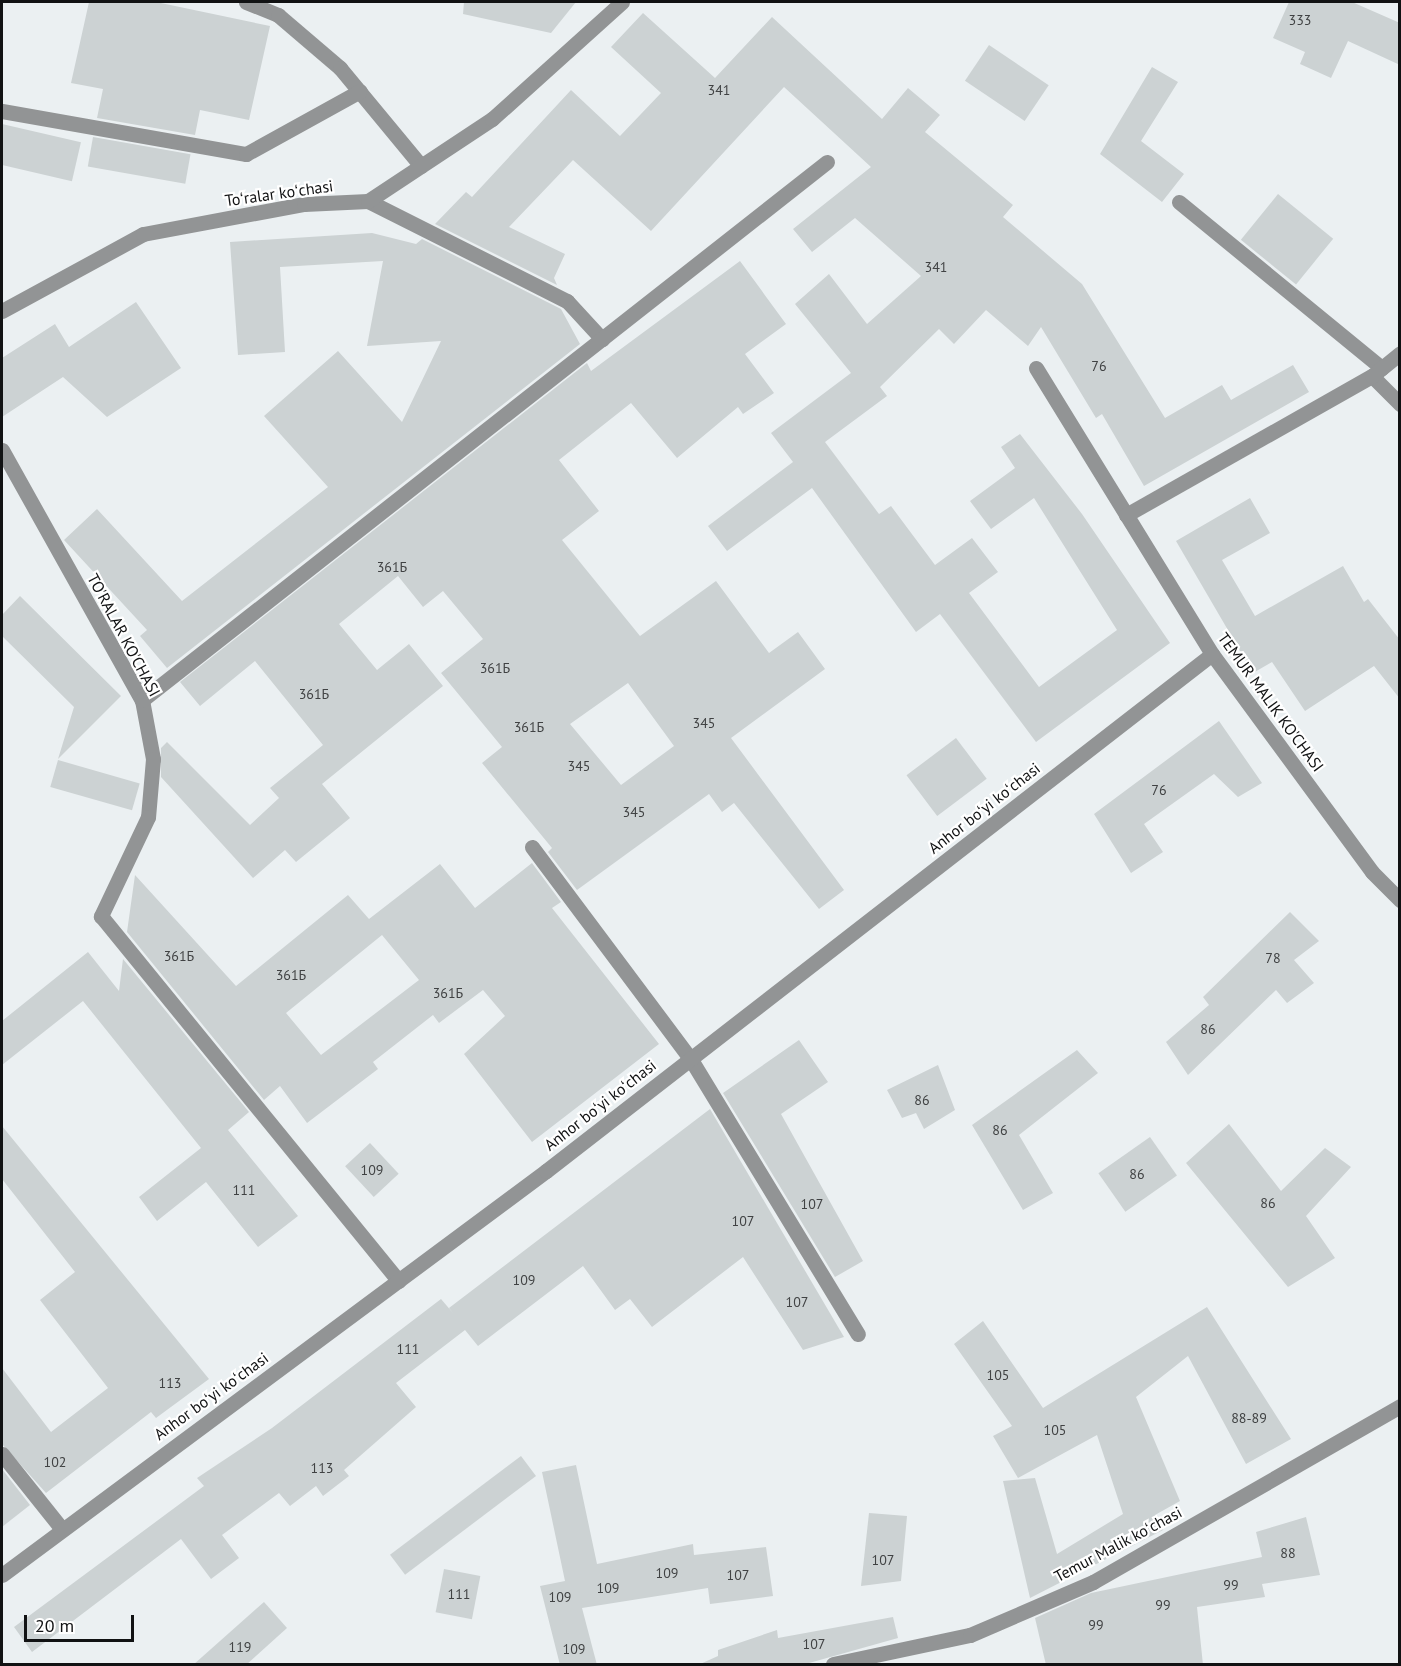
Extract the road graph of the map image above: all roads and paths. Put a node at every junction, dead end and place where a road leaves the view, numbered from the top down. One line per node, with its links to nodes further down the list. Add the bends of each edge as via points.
1 (246, 2): 3 (street, via 278,15)
2 (622, 2): 6 (street, via 492,119)
3 (360, 91): 4 (street, via 246,154); 6 (street)
4 (2, 111)
5 (827, 162): 10 (street)
6 (422, 166): 7 (street)
7 (368, 201): 9 (street, Toʻralar koʻchasi, via 304,204 143,234); 10 (street, via 567,301)
8 (1179, 202): 13 (street)
9 (2, 311)
10 (602, 339): 18 (street)
11 (1400, 353): 13 (street)
12 (1036, 368): 16 (street, TEMUR MALIK KO'CHASI)
13 (1377, 372): 14 (street); 16 (street)
14 (1400, 404)
15 (2, 450): 18 (street, TO'RALAR KO'CHASI)
16 (1126, 515): 17 (street, TEMUR MALIK KO'CHASI)
17 (1212, 654): 20 (street, TEMUR MALIK KO'CHASI, via 1372,872); 21 (street, Anhor boʻyi koʻchasi)
18 (142, 700): 22 (street, TO'RALAR KO'CHASI, via 153,759 148,817 101,916)
19 (531, 847): 21 (street)
20 (1400, 900)
21 (690, 1058): 22 (street, Anhor boʻyi koʻchasi); 23 (street)
22 (399, 1281): 26 (street, Anhor boʻyi koʻchasi)
23 (858, 1334)
24 (1400, 1406): 28 (street, Temur Malik koʻchasi, via 1093,1582 970,1635)
25 (2, 1454): 26 (street)
26 (61, 1528): 27 (street, Anhor boʻyi koʻchasi)
27 (2, 1575)
28 (833, 1665)

